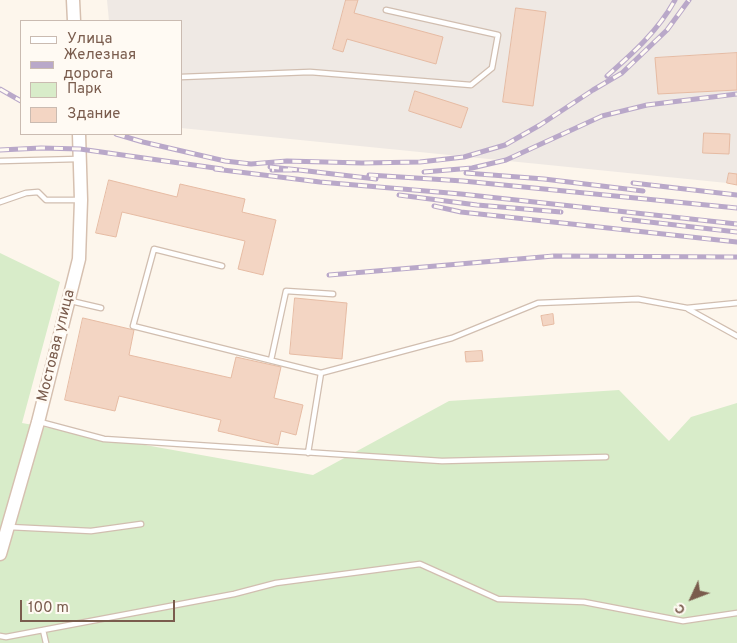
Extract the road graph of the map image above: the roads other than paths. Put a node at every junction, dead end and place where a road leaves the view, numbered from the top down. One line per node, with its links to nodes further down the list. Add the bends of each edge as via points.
1 (73, 0): 3 (street)
2 (386, 10): 4 (lane, via 498,35 492,68 471,85 310,72)
3 (74, 20)
4 (182, 77)
5 (79, 135): 6 (street, Мостовая улица)
6 (80, 158): 7 (lane); 8 (street, Мостовая улица)
7 (0, 161)
8 (81, 200): 9 (lane, via 46,200 38,192); 12 (street, Мостовая улица, via 79,259)
9 (0, 202)
10 (222, 266): 17 (lane, via 154,249 133,326)
11 (333, 294): 17 (lane, via 286,291)
12 (69, 301): 14 (lane); 19 (street, Мостовая улица)
13 (737, 303): 15 (lane)
14 (101, 308)
15 (687, 308): 16 (lane); 18 (lane, via 638,299 538,303 452,338)
16 (737, 336)
17 (272, 360): 18 (lane)
18 (322, 373): 20 (lane)
19 (38, 422): 20 (lane, via 104,440); 23 (street, Мостовая улица)
20 (308, 453): 21 (lane, via 442,461)
21 (606, 457)
22 (141, 524): 23 (lane, via 91,531)
23 (8, 527): 24 (street, Мостовая улица)
24 (0, 554)
25 (737, 613): 26 (lane, via 683,621 584,602 498,599 420,564 276,583)
26 (43, 630): 27 (lane); 28 (lane)
27 (0, 636)
28 (46, 643)

